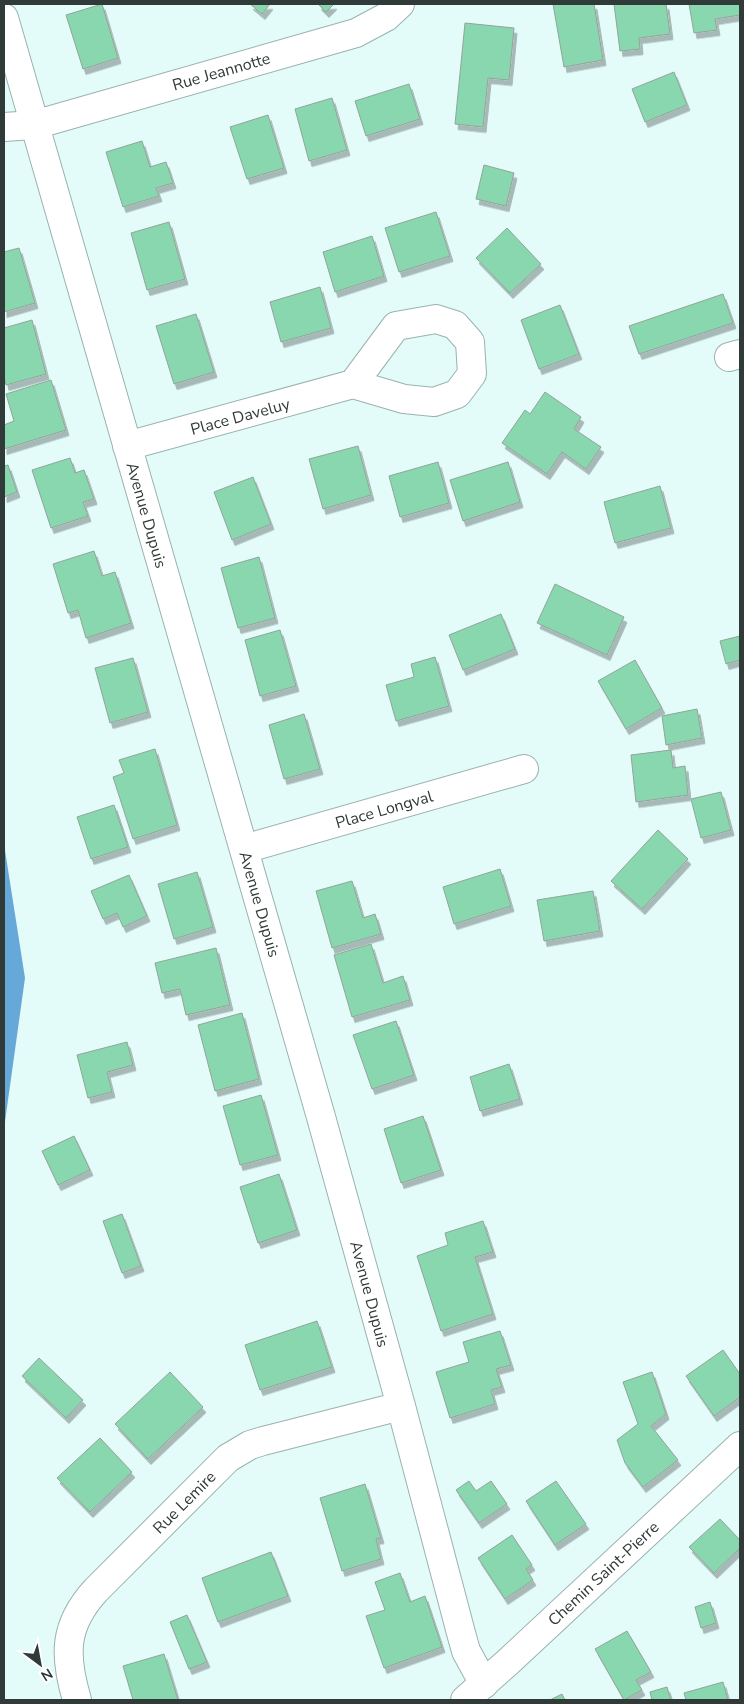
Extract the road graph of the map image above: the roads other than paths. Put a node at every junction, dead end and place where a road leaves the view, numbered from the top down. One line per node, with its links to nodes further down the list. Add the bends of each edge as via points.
1 (400, 4): 3 (street, Rue Jeannotte, via 386,17 356,33)
2 (4, 18): 3 (street, Avenue Dupuis)
3 (34, 125): 4 (street); 6 (street, Avenue Dupuis)
4 (4, 127)
5 (353, 384): 6 (street, Place Daveluy)
6 (127, 446): 8 (street, Avenue Dupuis)
7 (524, 769): 8 (street, Place Longval)
8 (244, 849): 9 (street, Avenue Dupuis)
9 (401, 1406): 11 (street, Avenue Dupuis); 12 (street, Rue Lemire, via 263,1441 228,1458 96,1590 80,1611 71,1633 68,1657)
10 (740, 1446): 11 (street, Chemin Saint-Pierre)
11 (474, 1692)
12 (77, 1700)

